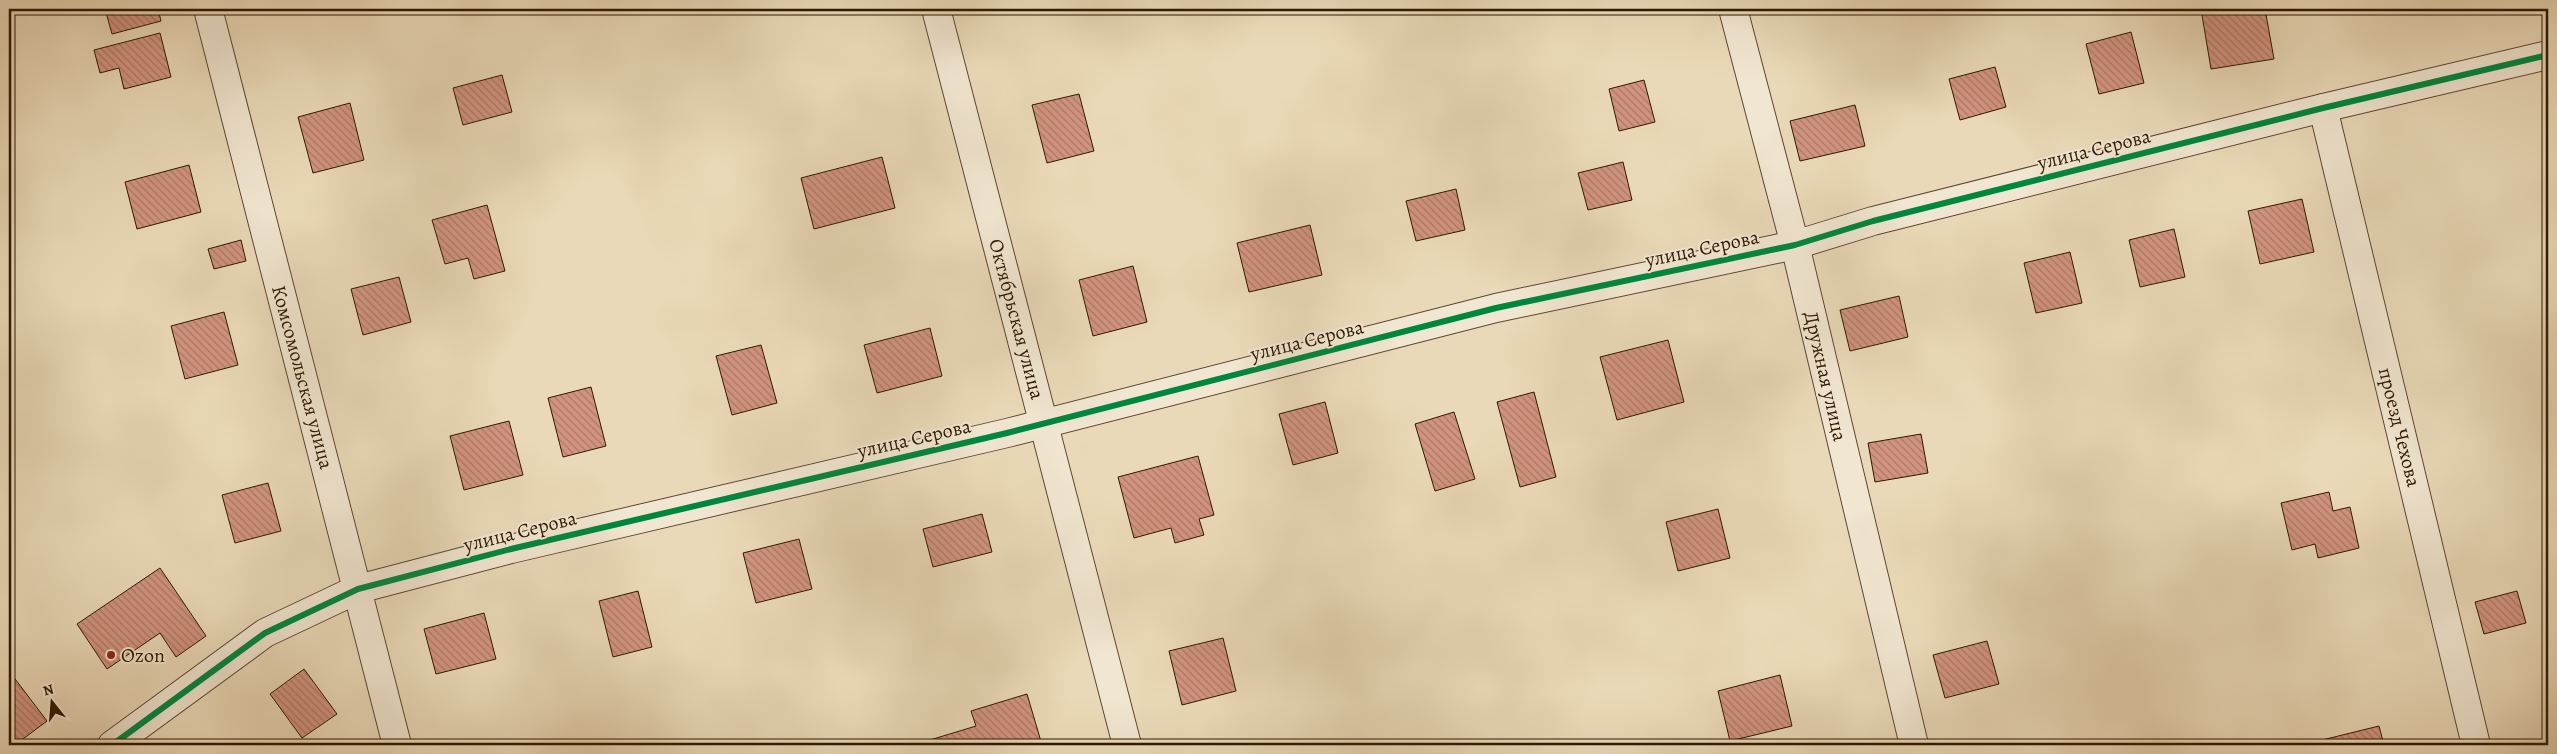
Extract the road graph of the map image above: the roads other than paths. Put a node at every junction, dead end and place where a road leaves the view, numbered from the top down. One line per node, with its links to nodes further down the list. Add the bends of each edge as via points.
1 (208, 9): 8 (street, Комсомольская улица)
2 (936, 9): 7 (street, Октябрьская улица)
3 (1733, 9): 6 (street, Дружная улица)
4 (2548, 55): 5 (street, улица Серова)
5 (2323, 108): 6 (street, улица Серова, via 1882,219); 13 (street, проезд Чехова)
6 (1795, 245): 7 (street, улица Серова, via 1496,308); 12 (street, Дружная улица)
7 (1044, 424): 8 (street, улица Серова); 11 (street, Октябрьская улица)
8 (358, 589): 9 (street, улица Серова, via 265,633); 10 (street, Комсомольская улица)
9 (112, 745)
10 (396, 745)
11 (1127, 745)
12 (1914, 745)
13 (2476, 745)

